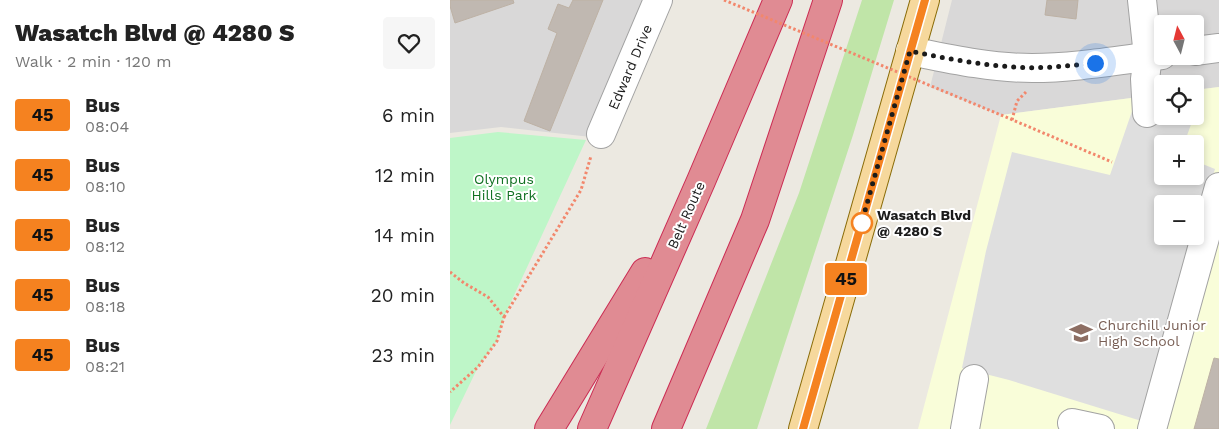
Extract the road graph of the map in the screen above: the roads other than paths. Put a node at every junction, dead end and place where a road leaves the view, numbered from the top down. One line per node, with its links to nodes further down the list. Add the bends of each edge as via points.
1 (658, 0): 13 (street, Edward Drive)
2 (778, 0): 14 (highway, Belt Route)
3 (828, 0): 20 (highway, via 755,220)
4 (924, 0): 8 (main road)
5 (1142, 0): 9 (street)
6 (1219, 48): 7 (street)
7 (1204, 50)
8 (910, 51): 10 (street, via 996,66 1034,68); 21 (main road)
9 (1154, 52)
10 (1154, 56)
11 (1154, 58): 12 (street, via 1145,79)
12 (1147, 113)
13 (601, 134)
14 (701, 181): 18 (highway); 19 (highway, Belt Route)
15 (1219, 187): 24 (street)
16 (974, 379): 22 (street)
17 (1072, 423): 23 (street)
18 (549, 429)
19 (592, 429)
20 (666, 429)
21 (803, 429)
22 (965, 429)
23 (1100, 429)
24 (1152, 429)

